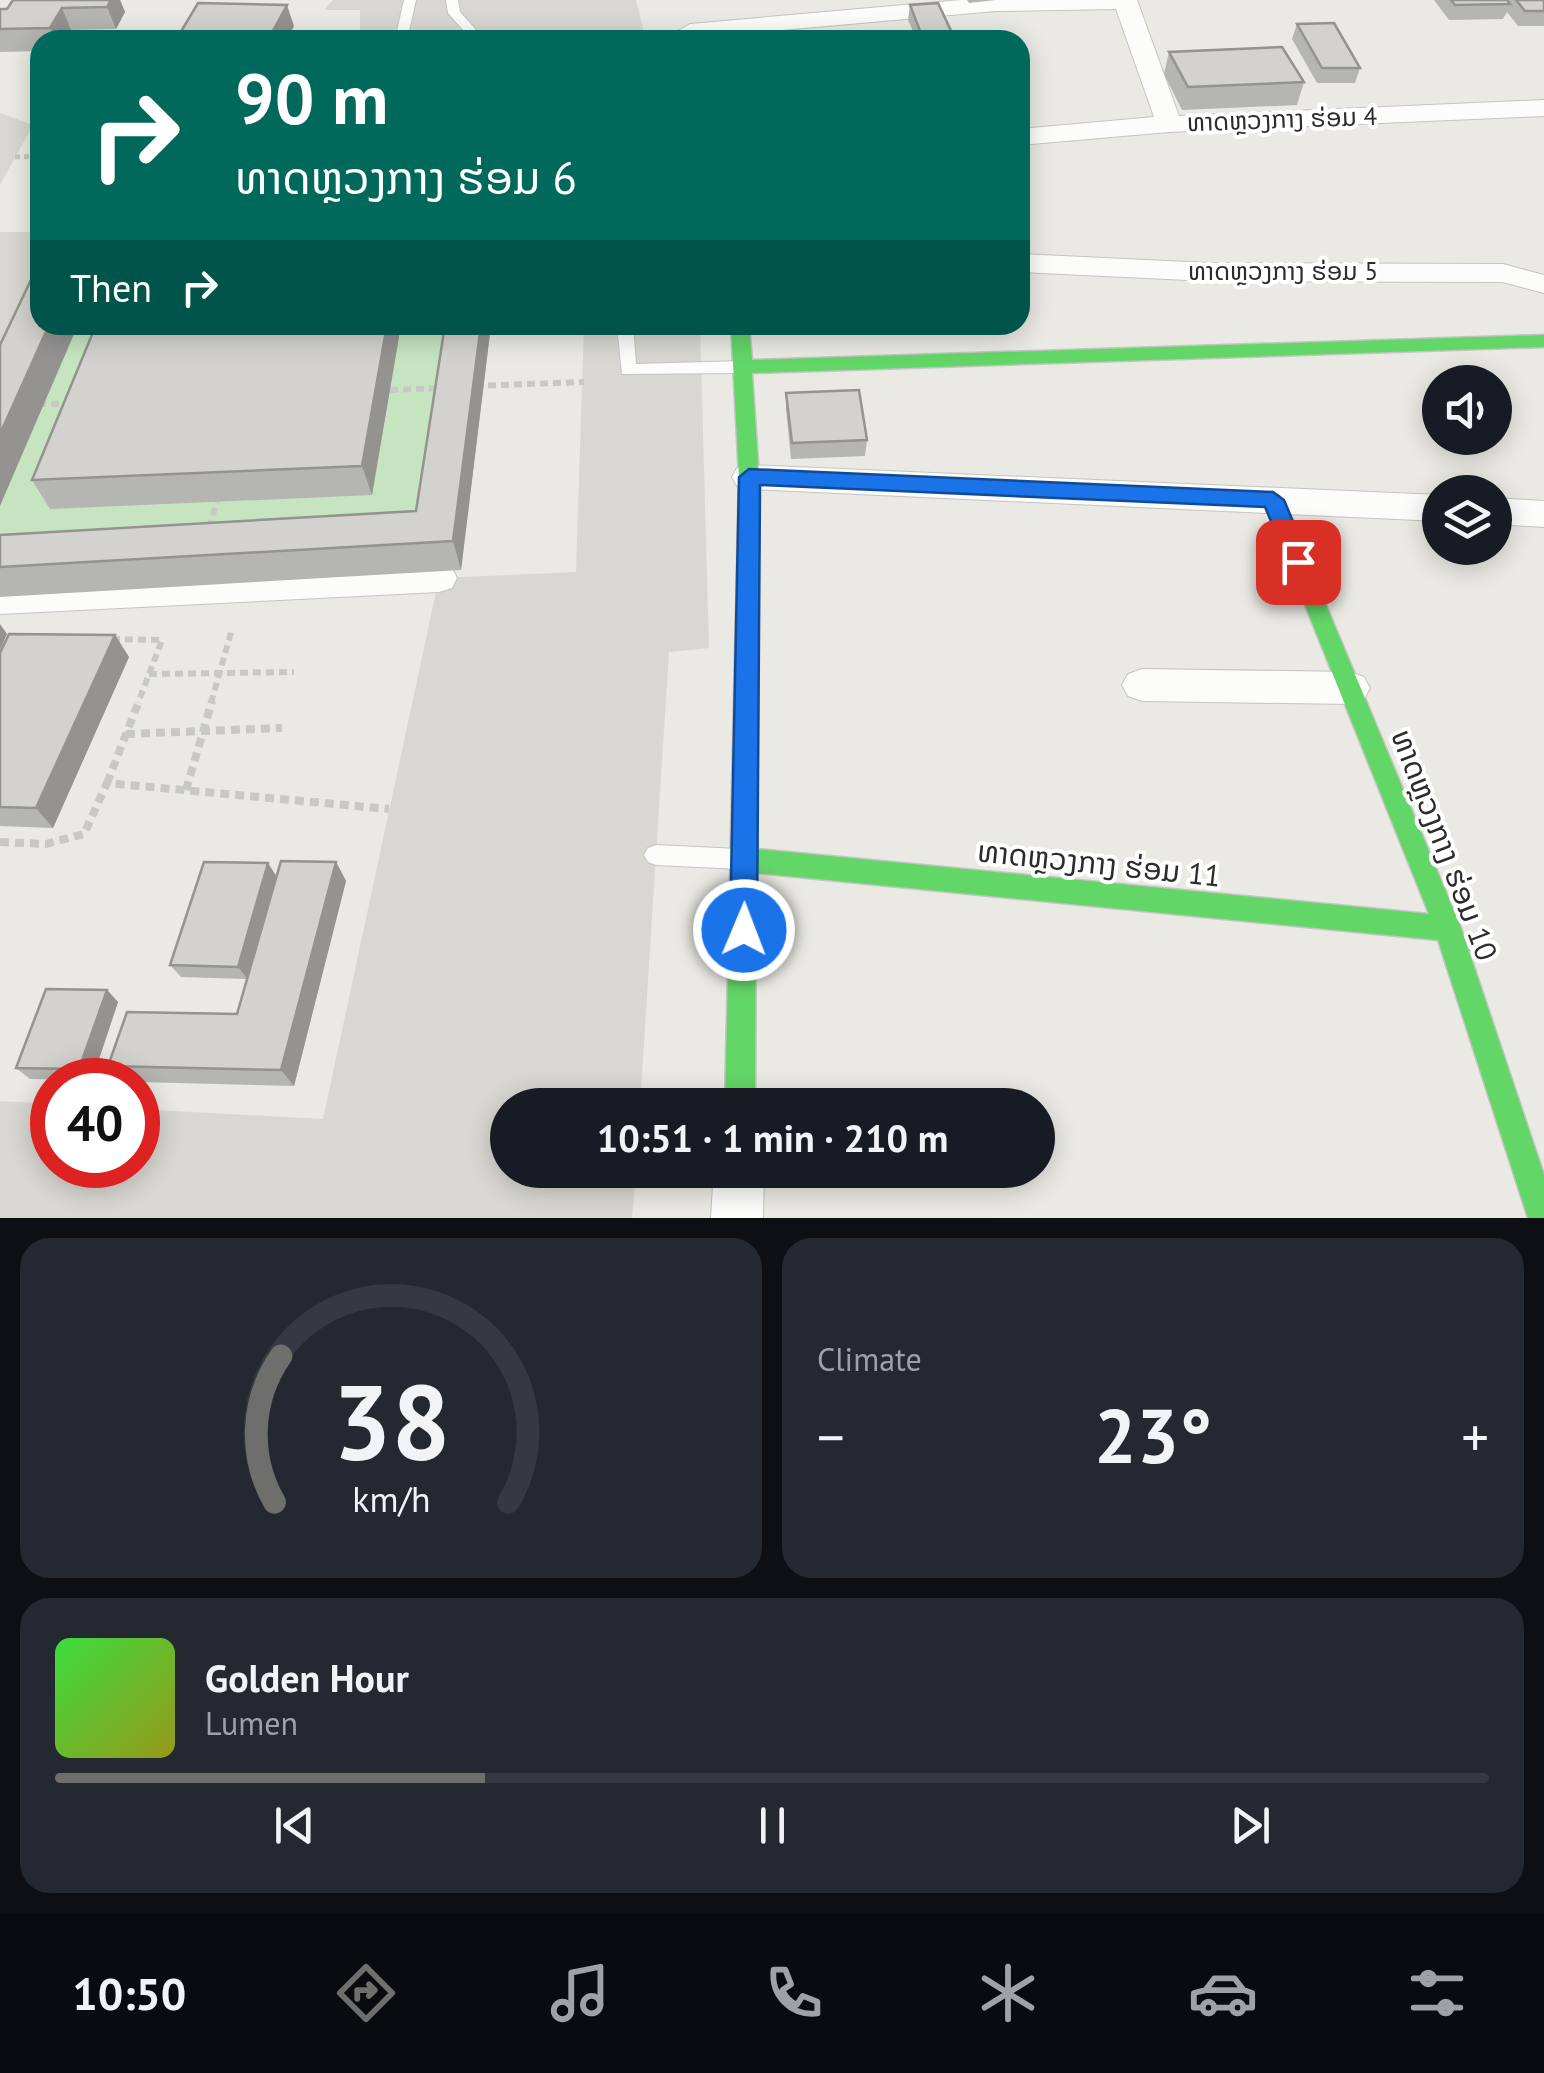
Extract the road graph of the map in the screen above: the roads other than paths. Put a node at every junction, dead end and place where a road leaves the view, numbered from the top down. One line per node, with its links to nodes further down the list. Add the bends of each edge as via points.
1 (410, 0): 5 (lane)
2 (452, 0): 6 (lane, via 454,13)
3 (1125, 1): 4 (street, via 996,4); 8 (street)
4 (689, 29)
5 (403, 30)
6 (470, 30)
7 (1544, 108): 8 (street, ທາດຫຼວງກາງ ຮ່ອມ 4)
8 (1169, 124): 9 (street, ທາດຫຼວງກາງ ຮ່ອມ 4)
9 (1030, 137)
10 (1030, 263): 11 (street, ທາດຫຼວງກາງ ຮ່ອມ 5, via 1503,273)
11 (1544, 284)
12 (625, 335): 15 (lane, via 628,370)
13 (741, 335): 15 (street)
14 (1544, 341): 15 (street)
15 (744, 366): 16 (street)
16 (749, 477): 17 (street); 26 (street)
17 (1273, 500): 18 (street); 24 (street, ທາດຫຼວງກາງ ຮ່ອມ 10)
18 (1422, 507)
19 (1512, 512): 20 (street)
20 (1544, 514)
21 (439, 578): 22 (street)
22 (0, 600)
23 (1142, 685): 24 (street)
24 (1350, 688): 27 (street, ທາດຫຼວງກາງ ຮ່ອມ 10)
25 (656, 855): 26 (lane)
26 (745, 860): 27 (street, ທາດຫຼວງກາງ ຮ່ອມ 11); 28 (street)
27 (1448, 928): 31 (street, ທາດຫຼວງກາງ ຮ່ອມ 10)
28 (740, 1088)
29 (738, 1188): 30 (street)
30 (738, 1218)
31 (1543, 1218)

